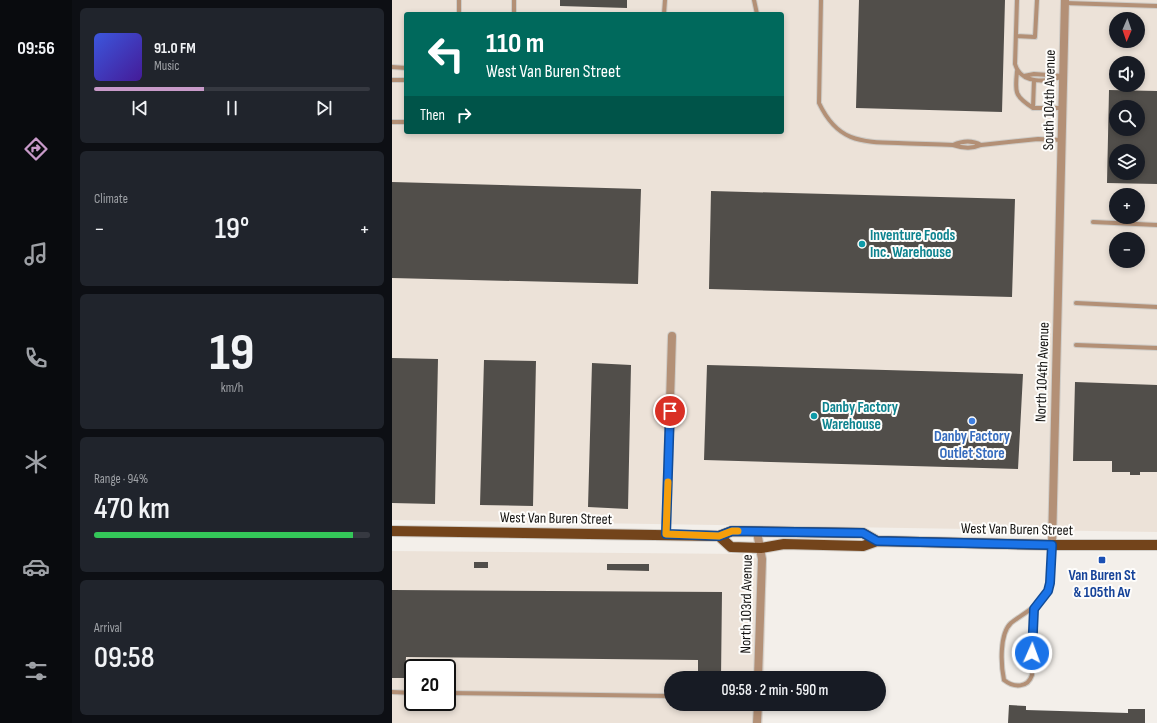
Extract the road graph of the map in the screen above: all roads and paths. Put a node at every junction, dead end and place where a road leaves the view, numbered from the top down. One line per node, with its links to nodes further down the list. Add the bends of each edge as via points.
1 (459, 0): 10 (lane)
2 (514, 0): 11 (lane)
3 (665, 0): 12 (lane)
4 (754, 0): 13 (lane)
5 (821, 0): 27 (lane, via 819,103 831,123 848,136 865,142 953,145 960,142 976,142 980,145 1038,139)
6 (1017, 0): 14 (lane)
7 (1037, 0): 14 (lane, via 1035,37)
8 (1065, 2): 9 (lane); 19 (street, South 104th Avenue)
9 (1157, 6)
10 (459, 12)
11 (514, 12)
12 (664, 12)
13 (757, 12)
14 (1016, 36): 17 (lane)
15 (392, 68): 16 (lane)
16 (404, 68)
17 (1017, 71): 18 (lane); 23 (lane, via 1015,90 1021,100)
18 (1024, 76): 19 (lane); 22 (lane)
19 (1064, 76): 22 (lane, via 1052,81); 24 (street, South 104th Avenue)
20 (392, 80): 21 (lane)
21 (404, 80)
22 (1034, 80): 23 (lane)
23 (1033, 108): 24 (lane)
24 (1064, 108): 27 (street, South 104th Avenue)
25 (392, 122): 26 (lane)
26 (404, 122)
27 (1062, 140): 28 (street, South 104th Avenue)
28 (1061, 200): 43 (street, North 104th Avenue)
29 (1093, 222): 30 (lane)
30 (1157, 225)
31 (1076, 303): 32 (lane)
32 (1157, 307)
33 (672, 336): 39 (street)
34 (1076, 344): 35 (lane)
35 (1157, 348)
36 (392, 531): 39 (main road, West Van Buren Street)
37 (757, 532): 38 (main road, West Van Buren Street); 40 (main road, West Van Buren Street, via 732,531); 44 (street, North 103rd Avenue)
38 (827, 533): 41 (main road, West Van Buren Street, via 863,533); 44 (main road, via 818,538 783,538)
39 (666, 534): 40 (main road, West Van Buren Street)
40 (719, 536): 44 (main road, West Van Buren Street, via 731,547)
41 (877, 541): 43 (main road, West Van Buren Street); 44 (main road, West Van Buren Street, via 863,546 784,544)
42 (1157, 544): 43 (main road, West Van Buren Street)
43 (1052, 545): 45 (lane, via 1048,591)
44 (761, 548): 46 (street, North 103rd Avenue)
45 (1034, 609): 45 (lane, via 1010,624 1006,631 1002,653 1004,680 1014,686 1026,684 1032,675)
46 (758, 671)
47 (392, 692): 48 (lane)
48 (404, 692)
49 (456, 693): 50 (lane)
50 (664, 696)
51 (758, 711): 52 (street)
52 (757, 723)

